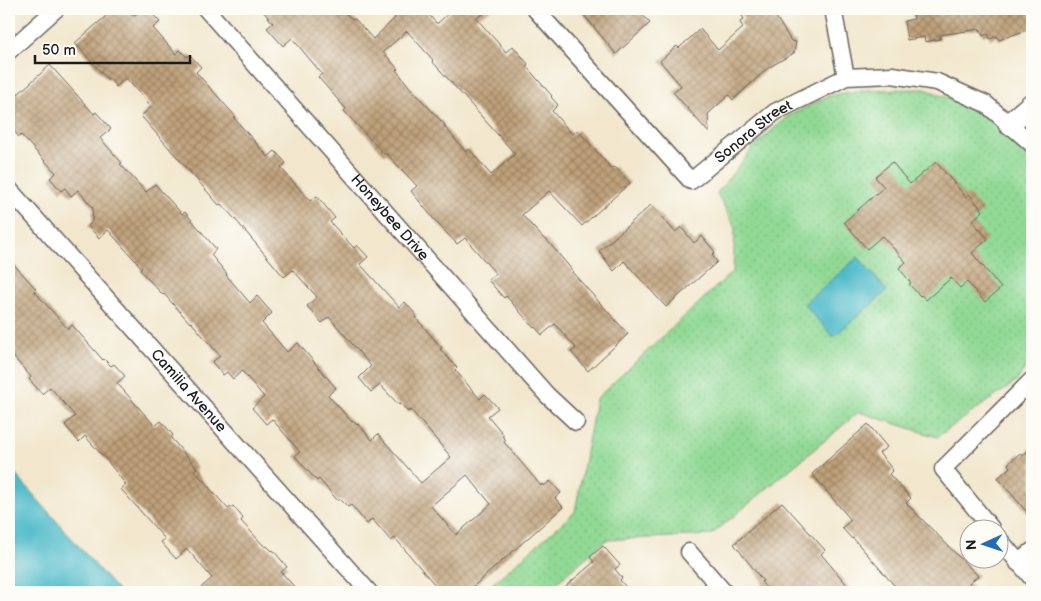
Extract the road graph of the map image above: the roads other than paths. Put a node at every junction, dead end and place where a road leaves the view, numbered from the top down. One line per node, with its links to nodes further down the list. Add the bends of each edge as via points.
1 (56, 9): 5 (street)
2 (206, 9): 12 (street, Honeybee Drive, via 547,394)
3 (535, 9): 6 (street, Sonora Street, via 691,181 775,112)
4 (833, 9): 6 (street)
5 (9, 51)
6 (846, 77): 8 (street, Sonora Street, via 892,75 937,82 986,104)
7 (1032, 104): 8 (street)
8 (1009, 124): 9 (street, Sonora Street)
9 (1032, 144)
10 (9, 189): 19 (street, Camilia Avenue)
11 (1032, 380): 13 (street, via 943,469)
12 (576, 422)
13 (983, 518)
14 (1008, 550): 17 (street)
15 (1032, 550): 17 (street)
16 (689, 552): 20 (street)
17 (1018, 563): 18 (street)
18 (1032, 578)
19 (369, 592)
20 (724, 592)

